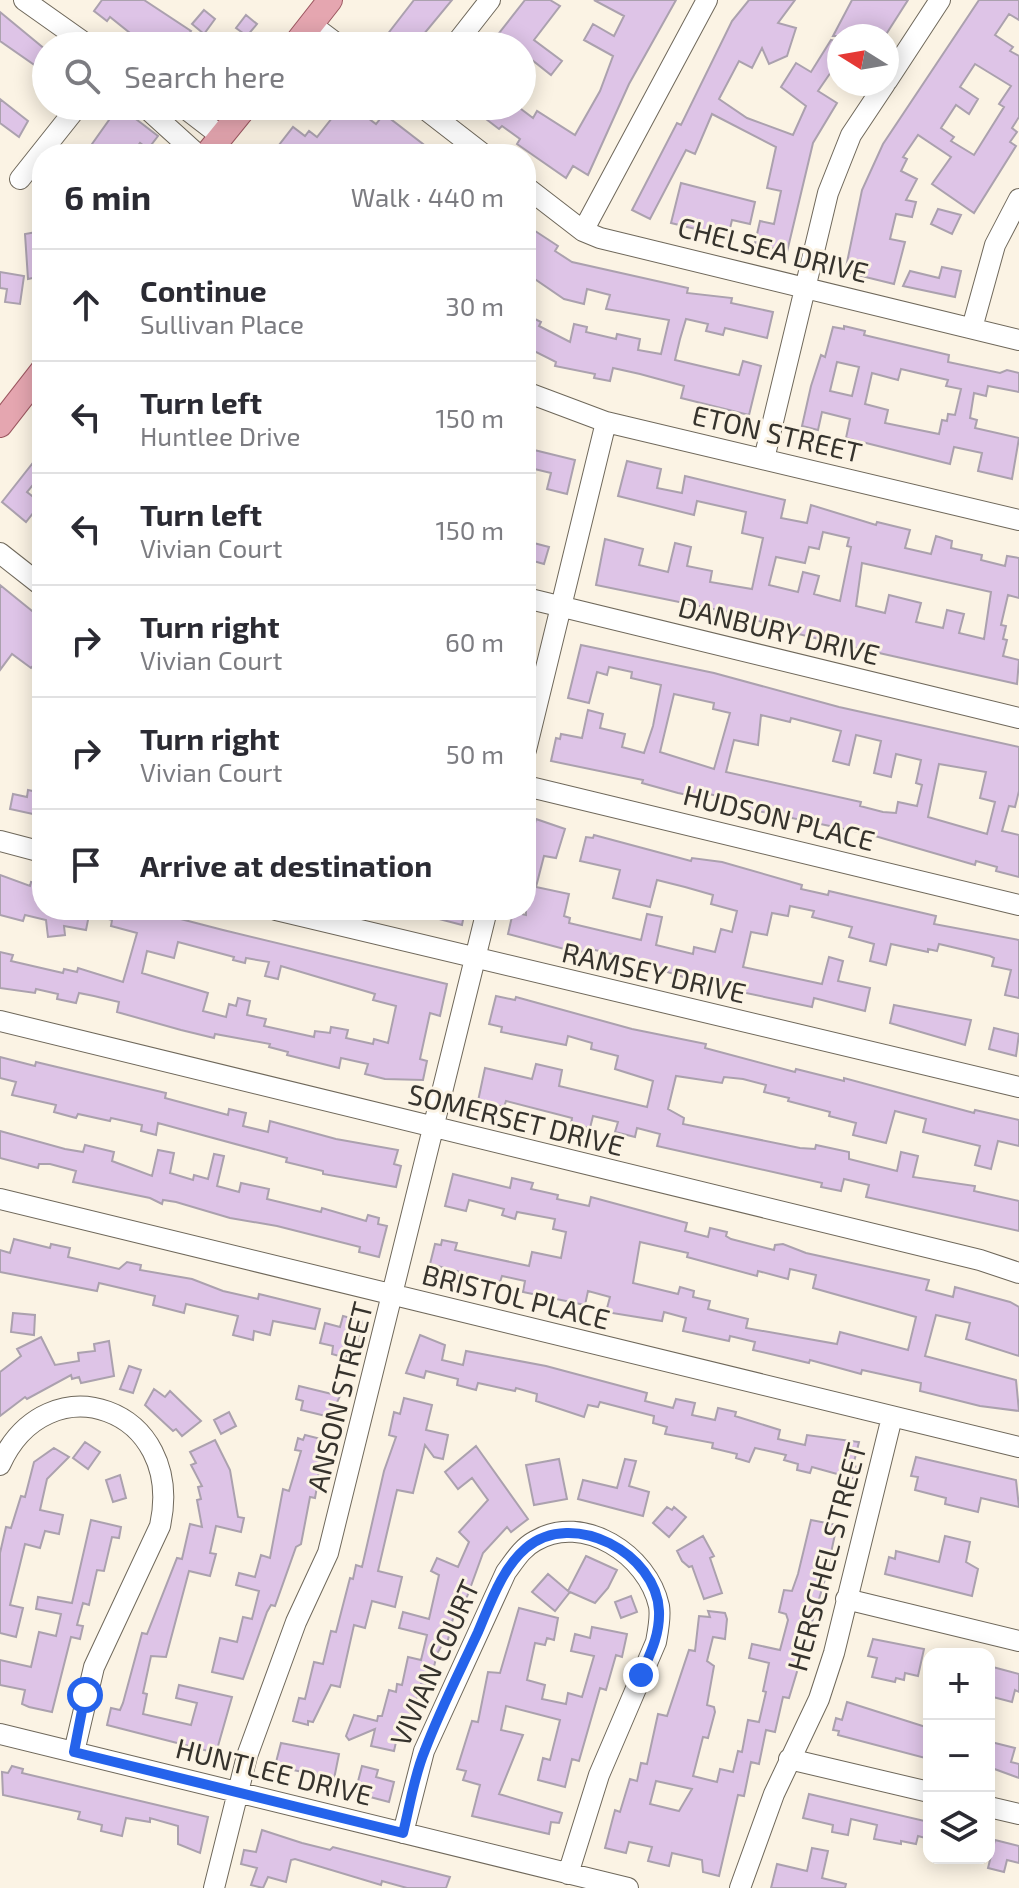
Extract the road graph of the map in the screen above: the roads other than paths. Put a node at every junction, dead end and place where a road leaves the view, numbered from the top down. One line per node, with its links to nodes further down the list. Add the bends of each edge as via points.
1 (24, 0): 7 (street)
2 (330, 0): 6 (main road)
3 (490, 0): 10 (street)
4 (707, 0): 27 (street)
5 (940, 0): 11 (street)
6 (312, 25): 8 (main road); 9 (street)
7 (69, 32)
8 (306, 32)
9 (321, 32)
10 (465, 32)
11 (899, 63)
12 (877, 96): 28 (street, via 838,163)
13 (67, 120): 18 (street)
14 (159, 120): 19 (street)
15 (193, 120): 20 (street)
16 (235, 120): 21 (main road)
17 (439, 120): 22 (street)
18 (48, 144)
19 (186, 144)
20 (213, 144)
21 (215, 144)
22 (470, 144)
23 (32, 164): 24 (street)
24 (20, 179)
25 (536, 195): 27 (street, CHELSEA DRIVE)
26 (1019, 199): 29 (street, via 995,245)
27 (583, 231): 28 (street, CHELSEA DRIVE)
28 (805, 287): 29 (street, CHELSEA DRIVE); 35 (street)
29 (972, 328): 30 (street, CHELSEA DRIVE)
30 (1019, 340)
31 (32, 384): 34 (main road)
32 (536, 396): 33 (street, ETON STREET)
33 (606, 422): 35 (street, ETON STREET); 40 (street)
34 (0, 425)
35 (764, 459): 36 (street, ETON STREET)
36 (1019, 520)
37 (0, 553): 38 (street)
38 (32, 578)
39 (536, 600): 40 (street, DANBURY DRIVE)
40 (562, 606): 41 (street); 42 (street, DANBURY DRIVE)
41 (536, 710)
42 (1019, 718)
43 (536, 788): 46 (street, HUDSON PLACE)
44 (0, 841): 45 (street)
45 (32, 849)
46 (1019, 905)
47 (316, 920): 49 (street, RAMSEY DRIVE)
48 (485, 920): 49 (street, ANSON STREET)
49 (475, 960): 51 (street, RAMSEY DRIVE); 52 (street, ANSON STREET)
50 (0, 1021): 52 (street, SOMERSET DRIVE)
51 (1019, 1087)
52 (436, 1129): 54 (street, SOMERSET DRIVE); 55 (street, ANSON STREET)
53 (0, 1199): 55 (street, BRISTOL PLACE)
54 (1019, 1273)
55 (394, 1296): 56 (street, BRISTOL PLACE); 64 (street, ANSON STREET, via 328,1553 277,1668)
56 (892, 1417): 57 (street, BRISTOL PLACE); 59 (street, HERSCHEL STREET)
57 (1019, 1447)
58 (0, 1465): 62 (street, via 24,1430 49,1415 80,1407 106,1411 135,1425 164,1478 160,1526 94,1667)
59 (846, 1599): 60 (street); 63 (street, HERSCHEL STREET, via 819,1699)
60 (1019, 1641)
61 (0, 1734): 62 (street, HUNTLEE DRIVE)
62 (74, 1752): 64 (street, HUNTLEE DRIVE)
63 (789, 1759): 65 (street); 72 (street, HERSCHEL STREET)
64 (238, 1791): 68 (street, HUNTLEE DRIVE); 70 (street, ANSON STREET)
65 (923, 1791)
66 (995, 1808): 67 (street)
67 (1019, 1814)
68 (403, 1833): 69 (street, HUNTLEE DRIVE); 69 (street, VIVIAN COURT, via 424,1751 506,1572 519,1553 545,1536 562,1532 595,1537 627,1553 657,1599 659,1621 656,1642 599,1775)
69 (568, 1874): 71 (street, HUNTLEE DRIVE)
70 (214, 1888)
71 (628, 1888)
72 (740, 1888)

